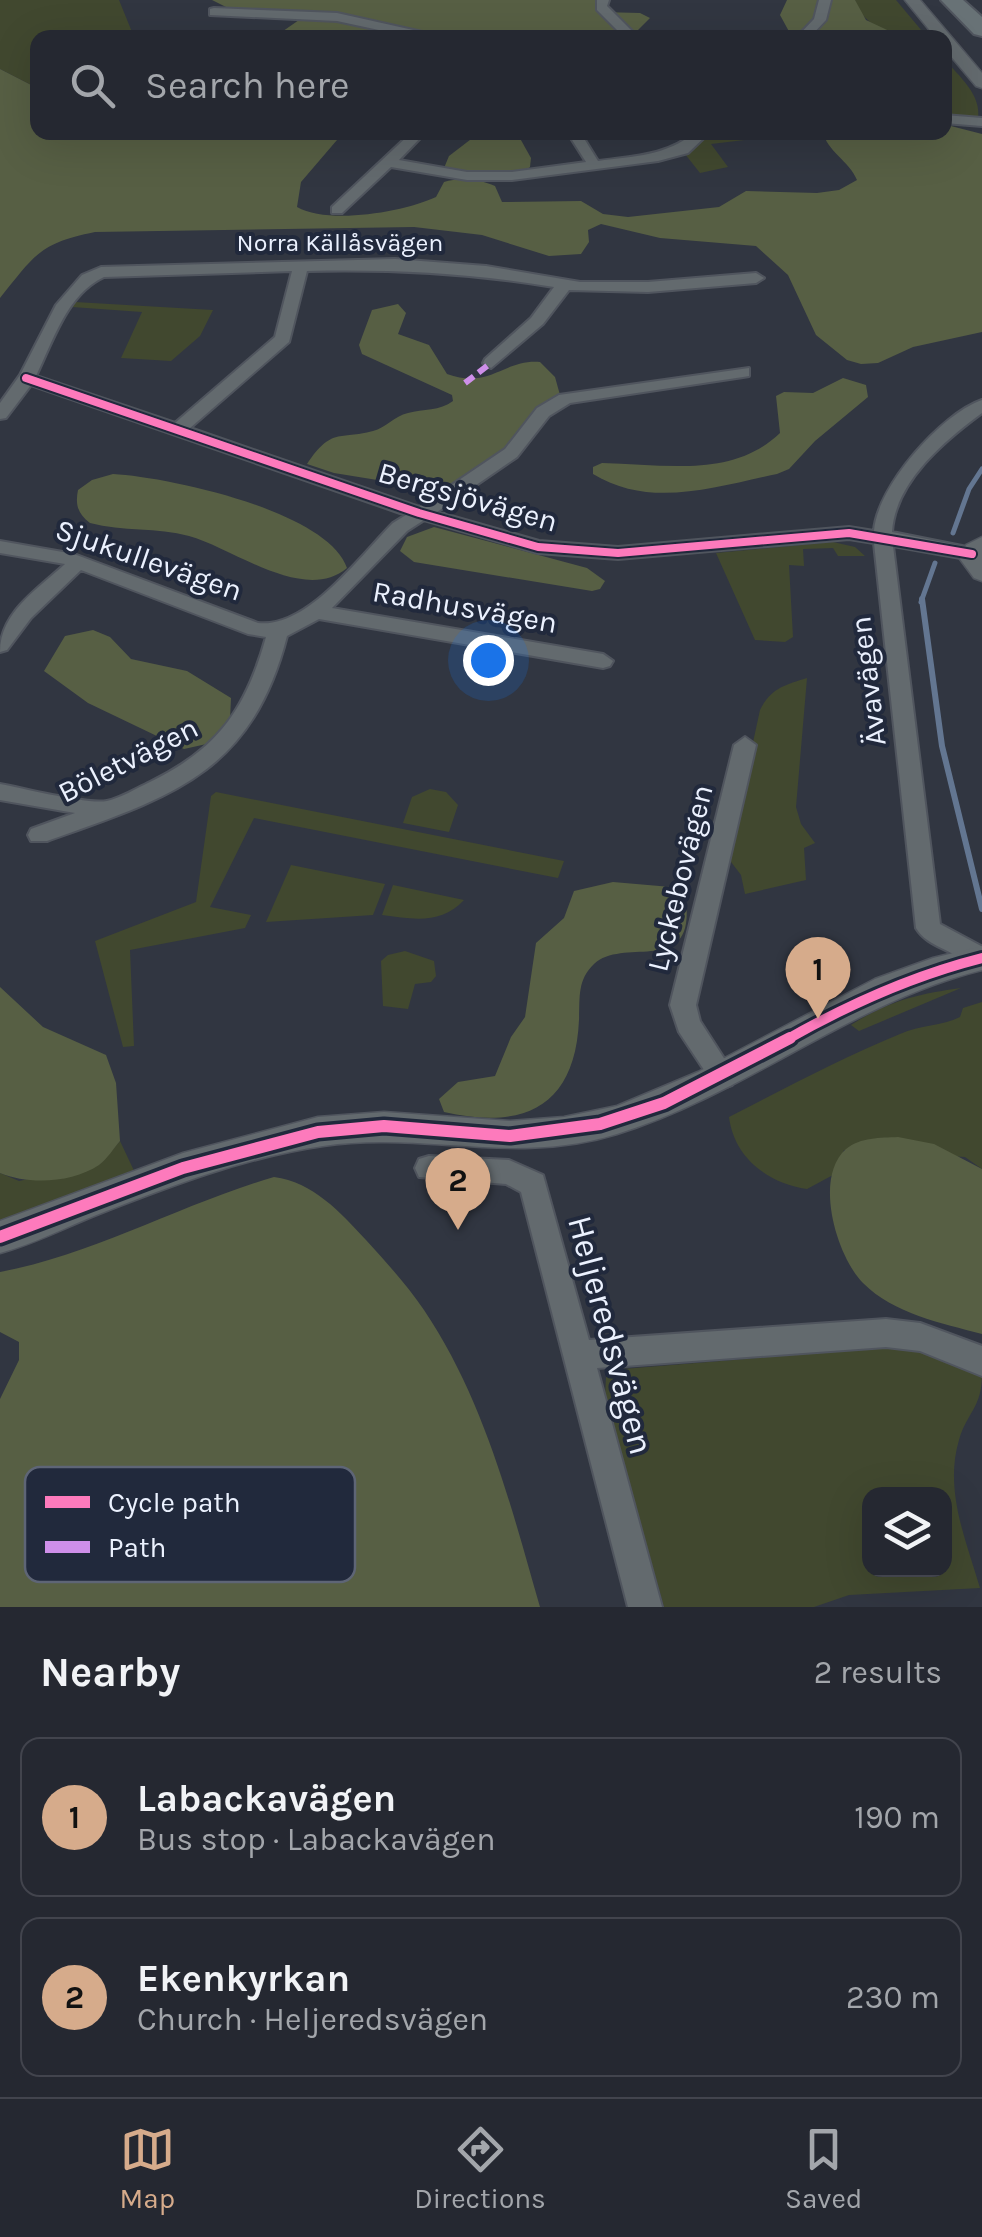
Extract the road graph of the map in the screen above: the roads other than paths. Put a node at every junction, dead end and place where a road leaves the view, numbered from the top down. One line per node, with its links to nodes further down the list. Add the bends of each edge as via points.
1 (603, 0): 8 (street, via 606,16)
2 (825, 0): 9 (street)
3 (912, 0): 10 (street)
4 (951, 0): 6 (highway)
5 (214, 12): 7 (street, via 337,17)
6 (982, 29)
7 (398, 30)
8 (623, 30)
9 (810, 30)
10 (937, 30)
11 (952, 47): 12 (street)
12 (982, 82)
13 (952, 120): 14 (street)
14 (982, 122)
15 (411, 140): 18 (street)
16 (578, 140): 19 (street)
17 (697, 140): 19 (street, via 673,154)
18 (388, 162): 19 (street, via 497,177); 20 (street)
19 (595, 166)
20 (337, 210)
21 (301, 265): 23 (street, Norra Källåsvägen, via 443,266); 26 (street, Norra Källåsvägen, via 92,274 80,283); 29 (street, via 282,339)
22 (756, 278): 23 (street, Norra Källåsvägen, via 648,287)
23 (565, 284): 24 (street)
24 (491, 363)
25 (744, 372): 30 (street, via 558,402 511,452)
26 (26, 378): 28 (street, Norra Källåsvägen); 29 (street, Bergsjövägen)
27 (982, 405): 31 (street, Ävavägen, via 939,440 901,485 884,518)
28 (0, 414)
29 (178, 430): 30 (street, Bergsjövägen)
30 (419, 513): 31 (street, Bergsjövägen, via 538,547 591,553 802,534); 35 (street)
31 (884, 536): 33 (street, Bergsjövägen); 43 (street, Ävavägen, via 928,928)
32 (0, 547): 34 (street, Sjukullevägen)
33 (979, 557)
34 (78, 562): 36 (street, Sjukullevägen); 37 (street)
35 (317, 612): 36 (street); 38 (street, Radhusvägen)
36 (278, 632): 41 (street, Böletvägen, via 234,734 192,768)
37 (0, 645)
38 (603, 661)
39 (745, 745): 44 (street, Lyckebovägen, via 683,1005)
40 (0, 792): 41 (street)
41 (108, 810): 42 (street, Böletvägen)
42 (39, 836)
43 (980, 959): 44 (street, via 882,989)
44 (723, 1077): 46 (street, via 664,1104 571,1130 503,1136 354,1128 264,1143)
45 (429, 1168): 47 (street, Heljeredsvägen, via 509,1172 533,1184)
46 (0, 1237)
47 (578, 1354): 48 (street, via 886,1333 920,1337); 49 (street, Heljeredsvägen)
48 (982, 1360)
49 (645, 1607)

